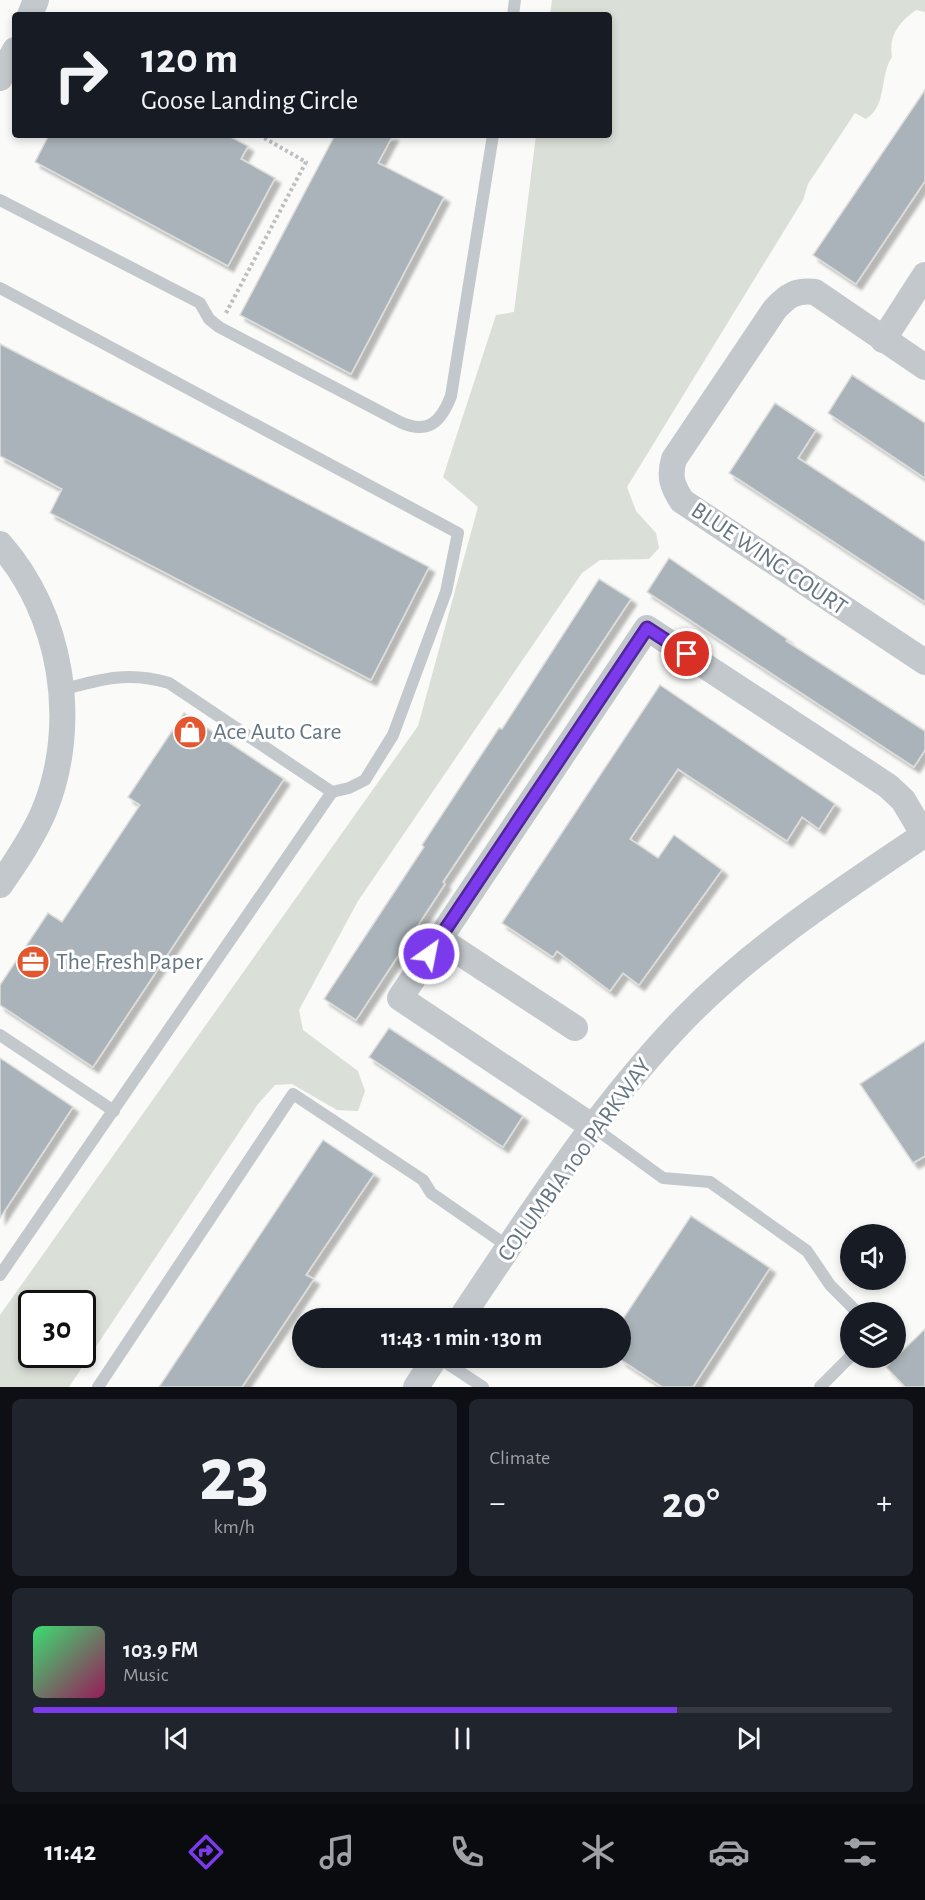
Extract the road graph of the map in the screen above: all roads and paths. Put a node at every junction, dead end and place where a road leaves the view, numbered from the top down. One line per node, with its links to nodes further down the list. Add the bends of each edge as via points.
1 (12, 56): 2 (street)
2 (0, 78)
3 (264, 138): 8 (path, via 306,162)
4 (494, 138): 8 (lane, via 451,396 436,421 413,428)
5 (0, 200): 8 (lane, via 200,303)
6 (925, 275): 9 (street)
7 (0, 288): 14 (lane, via 458,533 446,592 393,735 365,780)
8 (219, 327)
9 (883, 340): 10 (street, BLUE WING COURT); 12 (street, BLUE WING COURT, via 815,291 787,296 674,459 670,472 673,488 682,501)
10 (925, 367)
11 (1, 547): 13 (street, via 22,573 40,609 54,645)
12 (925, 662)
13 (62, 690): 14 (lane, via 111,677 145,676 169,683); 16 (street, via 60,748 44,811)
14 (333, 792): 20 (lane)
15 (925, 835): 17 (street, via 903,800 888,786 647,628); 21 (street, COLUMBIA 100 PARKWAY, via 746,962 655,1051)
16 (0, 885)
17 (439, 939): 18 (street); 21 (street, via 400,998)
18 (575, 1028)
19 (0, 1035): 20 (lane)
20 (114, 1111): 23 (lane)
21 (593, 1127): 22 (street, COLUMBIA 100 PARKWAY); 24 (lane, via 663,1178 710,1182 807,1251)
22 (509, 1247): 25 (street, COLUMBIA 100 PARKWAY); 29 (lane, via 431,1193 423,1180 293,1094)
23 (0, 1275)
24 (847, 1302)
25 (469, 1308)
26 (840, 1367): 32 (lane)
27 (430, 1368): 30 (street)
28 (453, 1368): 31 (lane)
29 (98, 1387)
30 (416, 1387)
31 (483, 1387)
32 (820, 1387)

